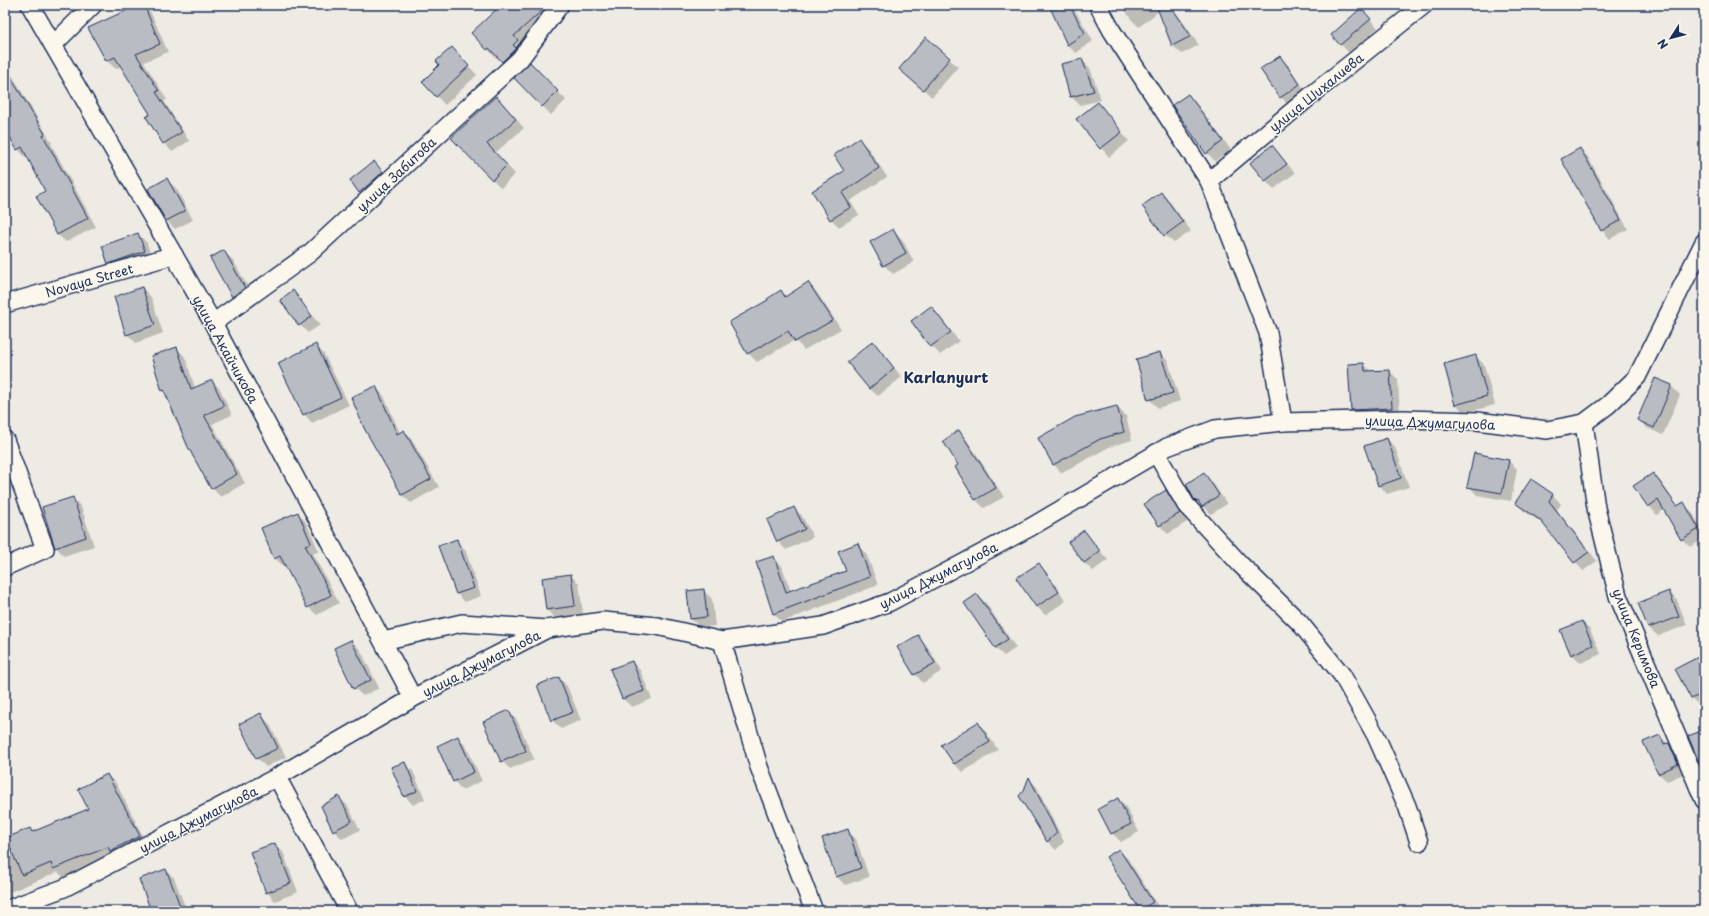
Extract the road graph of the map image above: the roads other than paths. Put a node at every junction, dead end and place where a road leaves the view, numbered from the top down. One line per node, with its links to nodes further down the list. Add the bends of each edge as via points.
1 (30, 5): 6 (street, улица Акайчикова)
2 (93, 5): 6 (street)
3 (560, 5): 11 (street, улица Забитова, via 520,59 310,253)
4 (1098, 5): 7 (street, via 1112,31)
5 (1424, 5): 7 (street, улица Шихалиева)
6 (53, 44): 9 (street, улица Акайчикова)
7 (1209, 181): 12 (street, via 1268,333)
8 (1704, 242): 13 (street, улица Джумагулова, via 1637,377 1608,405)
9 (174, 256): 10 (street, Novaya Street); 11 (street, улица Акайчикова)
10 (5, 304)
11 (213, 323): 18 (street, улица Акайчикова)
12 (1283, 422): 13 (street, улица Джумагулова, via 1403,419 1477,421 1546,430); 15 (street, улица Джумагулова, via 1215,429 1167,447)
13 (1584, 422): 22 (street, улица Керимова, via 1596,508 1618,596)
14 (5, 440): 16 (street, via 45,549)
15 (1156, 454): 19 (street, улица Джумагулова, via 1031,527 890,602 823,626); 23 (street, via 1186,505 1240,564 1300,623 1342,674 1376,736 1407,806)
16 (5, 567)
17 (547, 628): 18 (street, via 462,623); 19 (street, улица Джумагулова, via 603,621 657,626); 20 (street, улица Джумагулова)
18 (383, 641): 20 (street, улица Акайчикова)
19 (722, 641): 26 (street, via 759,767)
20 (413, 698): 21 (street, улица Джумагулова)
21 (278, 777): 24 (street, улица Джумагулова, via 64,888); 25 (street)
22 (1704, 800)
23 (1419, 842)
24 (5, 910)
25 (348, 911)
26 (814, 911)

